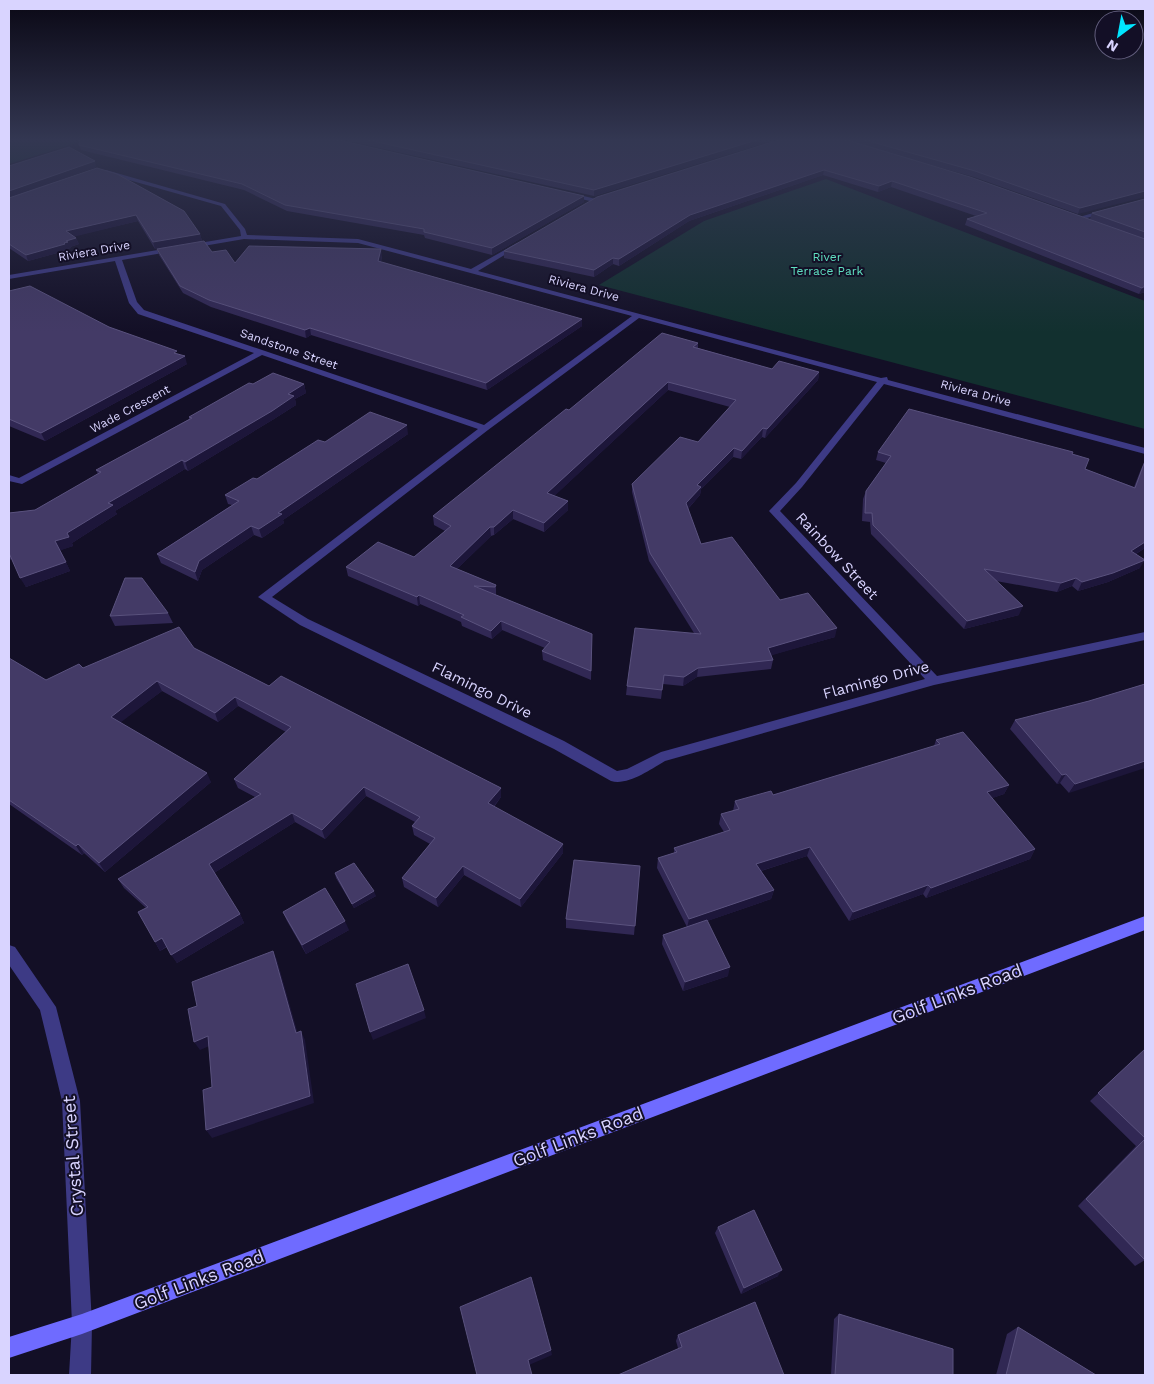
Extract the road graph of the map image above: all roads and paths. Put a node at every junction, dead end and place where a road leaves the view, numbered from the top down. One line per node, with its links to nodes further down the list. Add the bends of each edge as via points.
1 (217, 203): 8 (street, via 227,208 243,230)
2 (589, 203): 3 (street)
3 (581, 207)
4 (1118, 208): 6 (street)
5 (1070, 215): 6 (street)
6 (1079, 218): 7 (street)
7 (1094, 224)
8 (244, 237): 10 (street, Riviera Drive); 11 (street, Riviera Drive, via 358,241)
9 (523, 241): 11 (street)
10 (118, 259): 12 (street, Riviera Drive); 14 (street, Sandstone Street, via 133,303 141,312)
11 (474, 270): 13 (street, Riviera Drive)
12 (9, 277)
13 (638, 315): 15 (street, Riviera Drive); 16 (street, Flamingo Drive)
14 (262, 352): 16 (street, Sandstone Street); 18 (street, Wade Crescent, via 19,482)
15 (884, 379): 17 (street, Riviera Drive); 20 (street, Rainbow Street, via 774,511)
16 (485, 428): 20 (street, Flamingo Drive, via 264,597 304,622 559,745 616,776 661,757)
17 (1145, 451)
18 (9, 478)
19 (1145, 636): 20 (street, Flamingo Drive)
20 (934, 681)
21 (1145, 923): 23 (main road, Golf Links Road)
22 (9, 952): 23 (street, Crystal Street, via 48,1007 71,1101)
23 (82, 1324): 24 (main road, Golf Links Road); 25 (street, Crystal Street)
24 (9, 1348)
25 (80, 1375)

